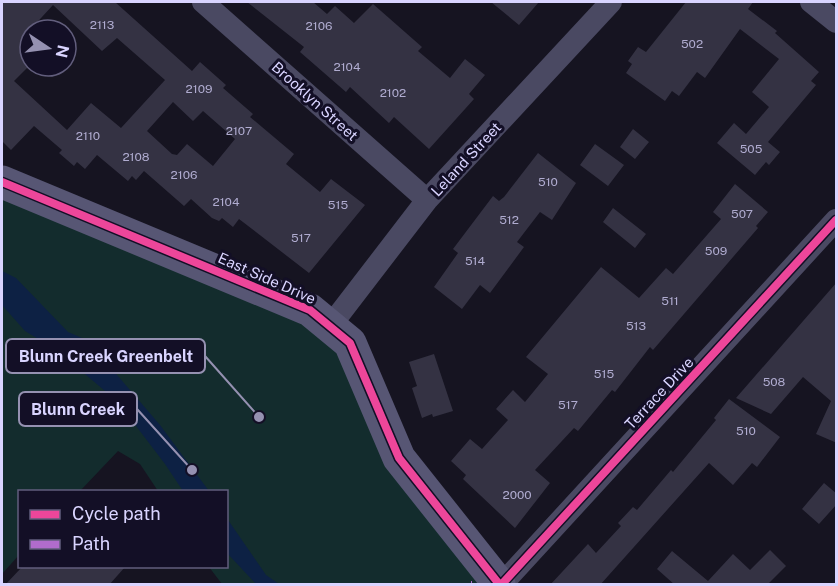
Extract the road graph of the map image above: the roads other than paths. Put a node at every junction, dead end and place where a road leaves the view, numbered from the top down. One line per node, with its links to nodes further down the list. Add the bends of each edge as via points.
1 (203, 2): 6 (street, Brooklyn Street)
2 (611, 2): 6 (street, Leland Street)
3 (811, 2): 4 (street)
4 (837, 22)
5 (2, 182): 8 (street, East Side Drive, via 310,310)
6 (427, 200): 8 (street, Leland Street)
7 (837, 220): 9 (street, Terrace Drive)
8 (331, 325): 9 (street, East Side Drive, via 350,343 399,458)
9 (500, 585)

